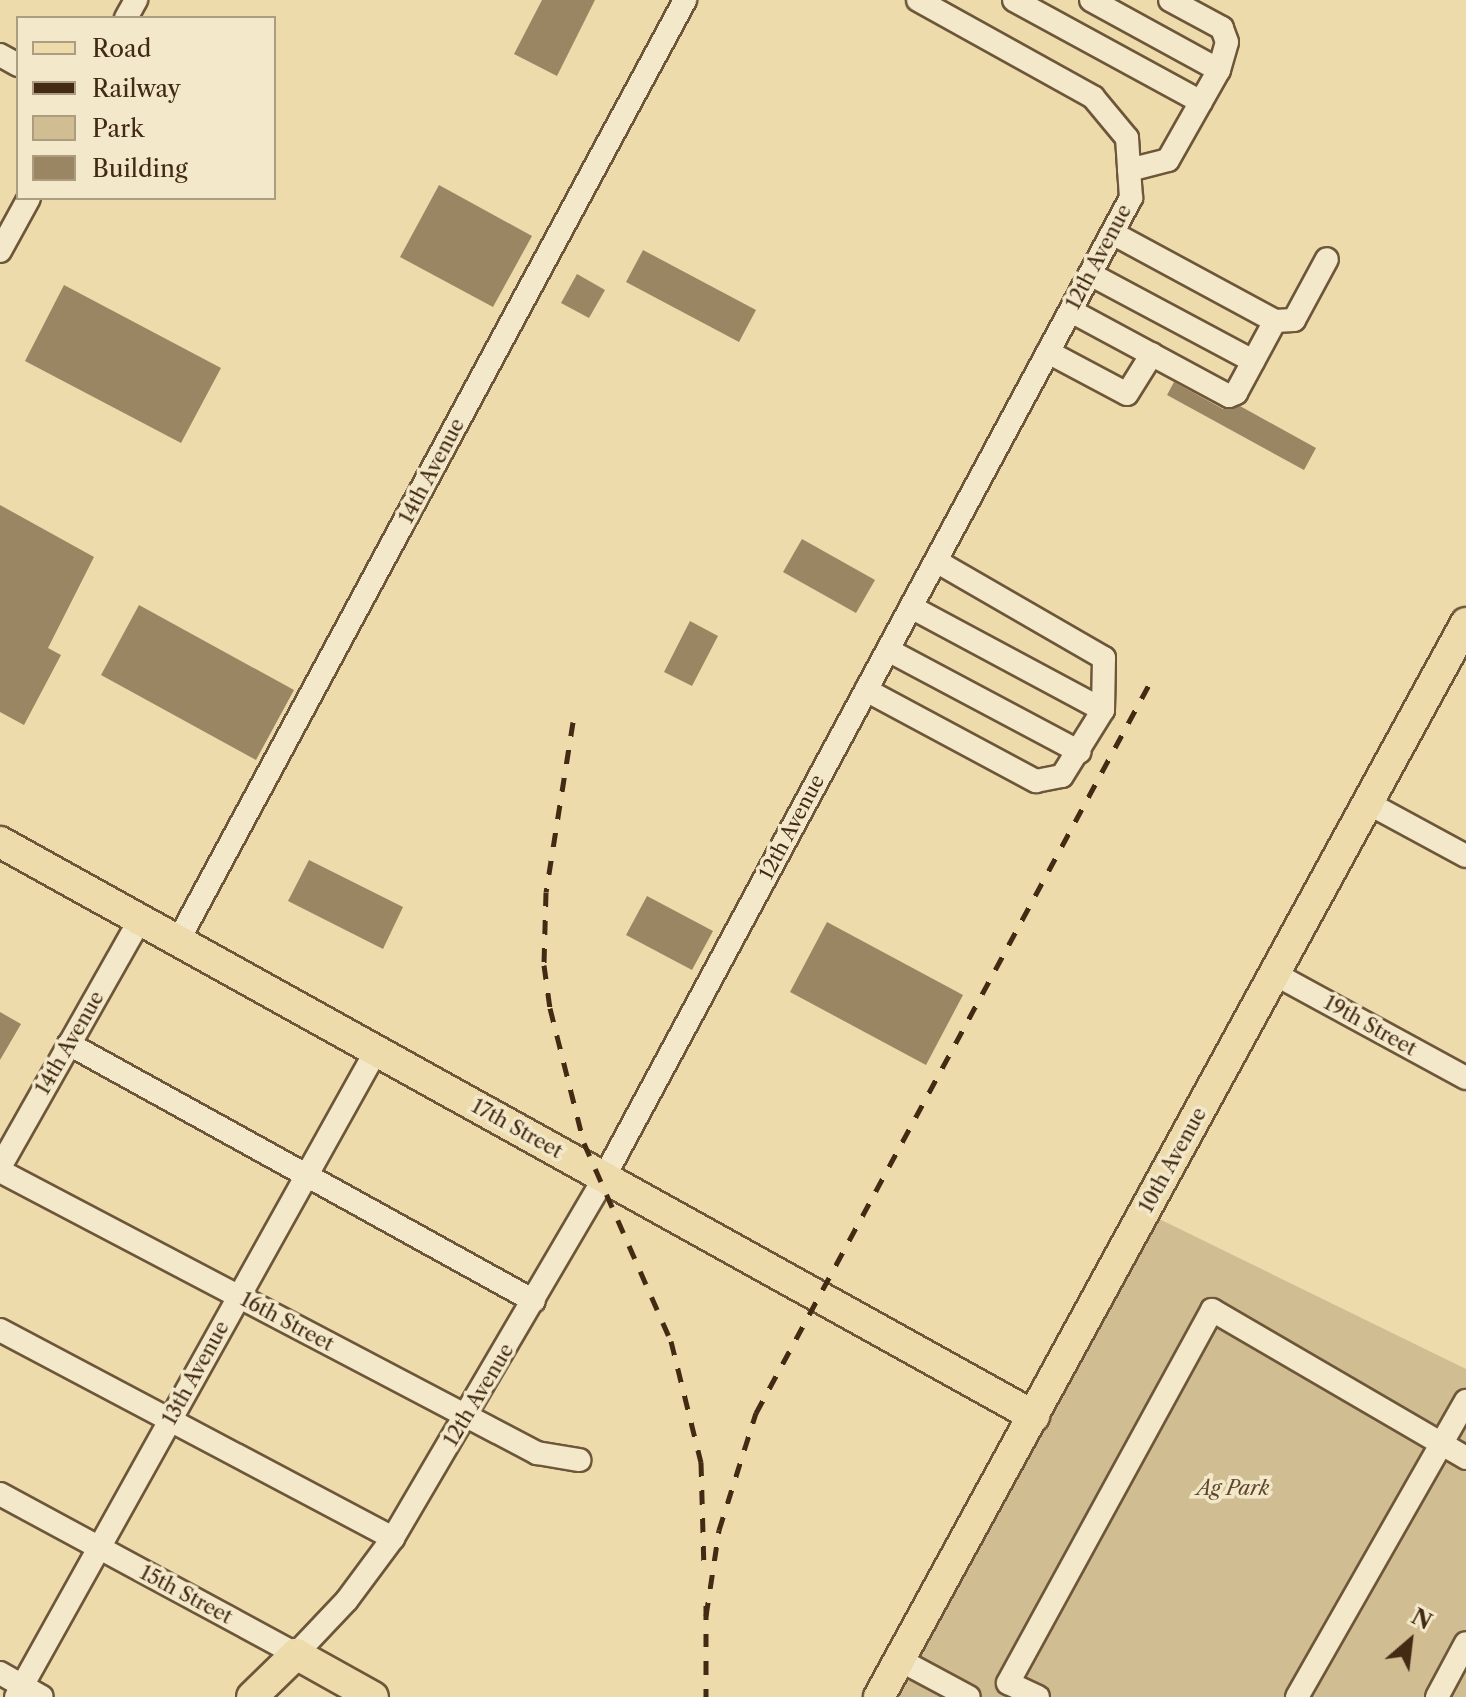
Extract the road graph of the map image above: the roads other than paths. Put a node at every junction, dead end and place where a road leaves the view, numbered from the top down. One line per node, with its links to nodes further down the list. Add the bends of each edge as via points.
1 (685, 0): 30 (street, 14th Avenue)
2 (918, 0): 8 (street, 12th Avenue, via 1093,97 1127,138)
3 (1014, 0): 7 (street)
4 (1091, 0): 6 (street)
5 (1170, 0): 6 (street, via 1222,28 1227,42)
6 (1219, 70): 7 (street)
7 (1201, 102): 8 (street, via 1168,160)
8 (1129, 170): 10 (street, 12th Avenue, via 1131,198)
9 (28, 200): 11 (street)
10 (1112, 233): 13 (street, 12th Avenue); 15 (street)
11 (0, 251)
12 (1327, 259): 15 (street, via 1294,320)
13 (1090, 274): 14 (street, 12th Avenue); 18 (street)
14 (1071, 311): 16 (street, 12th Avenue); 17 (street)
15 (1275, 321): 18 (street)
16 (1048, 352): 17 (street, via 1127,394); 19 (street, 12th Avenue)
17 (1152, 354): 18 (street, via 1229,396 1236,393)
18 (1253, 361)
19 (936, 561): 20 (street, 12th Avenue); 24 (street, via 1104,658)
20 (911, 607): 22 (street, 12th Avenue); 24 (street)
21 (1466, 623): 26 (main road, 10th Avenue)
22 (888, 650): 23 (street, 12th Avenue); 25 (street)
23 (866, 690): 25 (street, via 1036,781 1062,776); 37 (street, 12th Avenue)
24 (1103, 710): 25 (street)
25 (1080, 752)
26 (1368, 803): 28 (street); 31 (main road, 10th Avenue)
27 (0, 842): 29 (main road, 17th Street)
28 (1466, 856)
29 (140, 920): 30 (main road, 17th Street); 32 (street, 14th Avenue)
30 (178, 941): 33 (main road, 17th Street)
31 (1275, 974): 34 (street, 19th Street); 43 (main road, 10th Avenue)
32 (69, 1044): 35 (street, 14th Avenue); 36 (street)
33 (376, 1051): 36 (street, 13th Avenue); 37 (main road, 17th Street)
34 (1466, 1078)
35 (0, 1169): 38 (street, 16th Street)
36 (306, 1175): 38 (street, 13th Avenue); 39 (street)
37 (604, 1177): 39 (street, 12th Avenue); 43 (main road, 17th Street)
38 (239, 1296): 42 (street, 16th Street); 44 (street, 13th Avenue)
39 (534, 1301): 42 (street, 12th Avenue)
40 (0, 1330): 44 (street)
41 (1466, 1401): 45 (street)
42 (466, 1416): 47 (street, 16th Street, via 537,1453); 49 (street, 12th Avenue)
43 (1034, 1416): 53 (main road, 10th Avenue)
44 (168, 1423): 49 (street); 50 (street, 13th Avenue)
45 (1443, 1445): 46 (street); 60 (street, via 1212,1310 1008,1683); 61 (street)
46 (1466, 1458)
47 (579, 1460)
48 (0, 1494): 50 (street, 15th Street)
49 (393, 1538): 52 (street, 12th Avenue, via 347,1600)
50 (98, 1548): 52 (street, 15th Street); 55 (street, 13th Avenue)
51 (1466, 1643): 62 (street)
52 (296, 1654): 56 (main road, 12th Avenue); 57 (main road, 15th Street)
53 (900, 1660): 58 (main road, 10th Avenue); 59 (street)
54 (0, 1673): 55 (street)
55 (27, 1693)
56 (252, 1697)
57 (373, 1697)
58 (879, 1697)
59 (969, 1697)
60 (1038, 1697)
61 (1297, 1697)
62 (1437, 1697)

